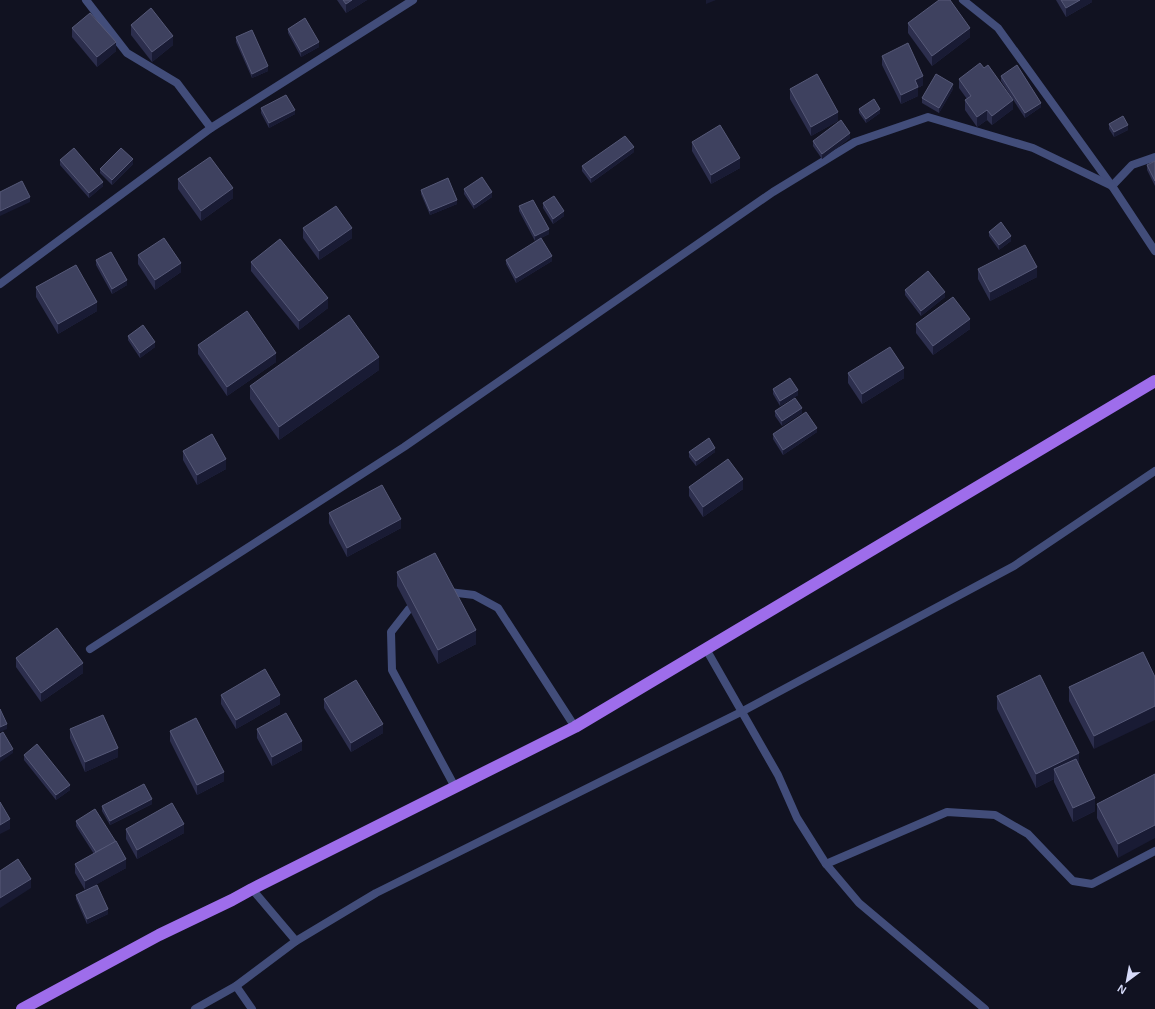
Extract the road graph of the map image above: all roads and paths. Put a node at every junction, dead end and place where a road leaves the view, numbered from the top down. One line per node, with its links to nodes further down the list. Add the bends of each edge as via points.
1 (86, 0): 4 (street, via 127,53 178,83)
2 (413, 0): 4 (street)
3 (963, 0): 6 (street, via 998,28)
4 (211, 128): 8 (street)
5 (1155, 157): 6 (street, via 1132,165)
6 (1112, 186): 7 (street); 13 (street, via 1033,148 928,117 855,142 773,192 404,447)
7 (1155, 251)
8 (0, 284)
9 (1155, 381): 14 (main road)
10 (1155, 471): 15 (street, via 1014,566)
11 (449, 592): 16 (street, via 474,596 498,608)
12 (409, 609): 17 (street, via 391,632 392,670)
13 (90, 649)
14 (706, 649): 15 (street); 16 (main road)
15 (741, 712): 19 (street, via 778,775 797,818); 21 (street, via 376,893)
16 (575, 727): 17 (main road)
17 (455, 787): 20 (main road)
18 (1155, 851): 19 (street, via 1092,884 1073,881 1028,834 995,816 947,812)
19 (826, 864): 26 (street, via 859,903)
20 (252, 888): 21 (street); 23 (main road)
21 (296, 942): 22 (street)
22 (236, 986): 24 (street); 25 (street)
23 (22, 1009)
24 (195, 1009)
25 (252, 1009)
26 (985, 1009)

